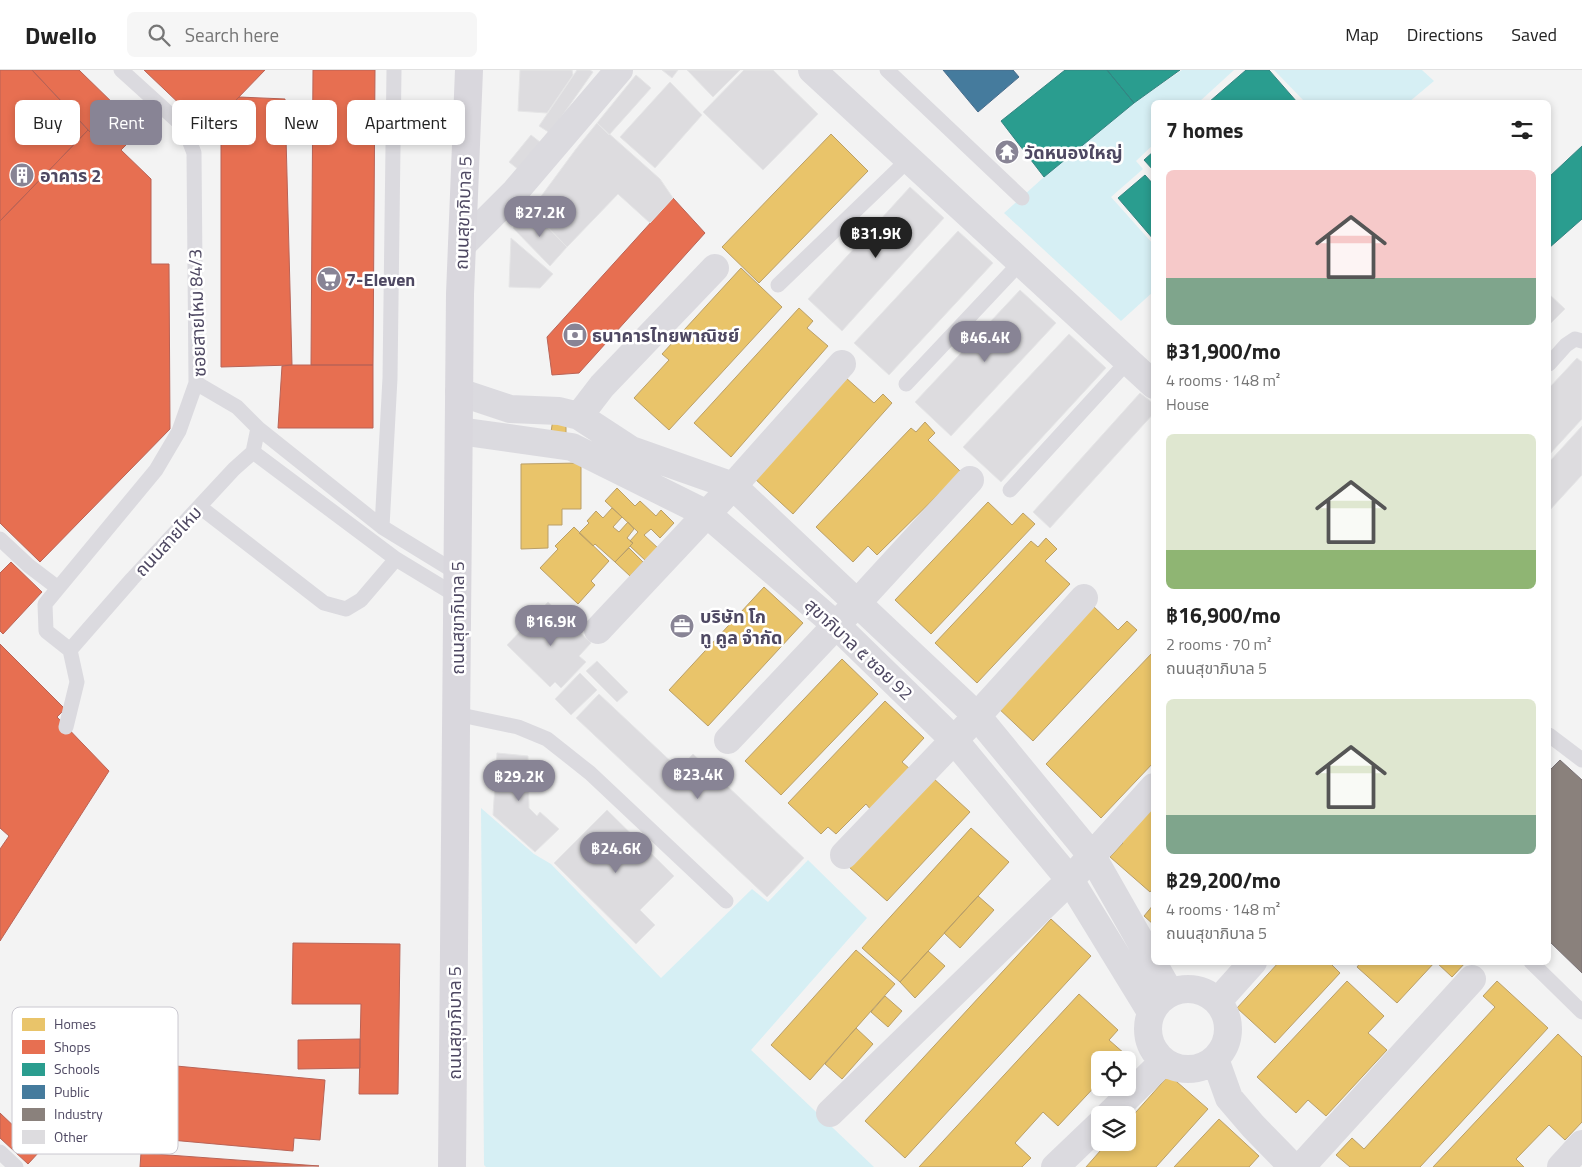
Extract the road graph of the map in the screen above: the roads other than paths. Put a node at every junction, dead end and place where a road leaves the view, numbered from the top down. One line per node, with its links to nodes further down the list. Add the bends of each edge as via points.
1 (121, 70): 18 (lane, ซอยสายไหม 84/3, via 184,127 194,153)
2 (394, 70): 30 (lane, via 390,378)
3 (469, 70): 9 (main road, ถนนสุขาภิบาล 5)
4 (619, 70): 9 (street, via 514,193)
5 (812, 70): 7 (street)
6 (887, 70): 8 (lane)
7 (908, 160): 10 (street); 12 (lane)
8 (1022, 198)
9 (462, 245): 20 (main road, ถนนสุขาภิบาล 5)
10 (1020, 263): 14 (street); 19 (lane)
11 (715, 268): 21 (street, via 602,386)
12 (778, 285)
13 (1582, 341): 15 (lane, via 1575,339)
14 (1128, 361): 17 (street); 27 (lane)
15 (1551, 362)
16 (842, 364): 26 (street)
17 (1151, 382)
18 (196, 383): 22 (lane, ซอยสายไหม 84/3, via 237,407); 34 (lane, via 180,431 156,470)
19 (906, 384)
20 (459, 392): 21 (street, via 510,408 559,411); 23 (main road, ถนนสุขาภิบาล 5)
21 (579, 416): 26 (street, via 631,450)
22 (258, 428): 24 (lane); 30 (lane, ซอยสายไหม 84/3)
23 (459, 431): 29 (street, สุขาภิบาล ๕ ซอย 92, via 572,447); 33 (main road, ถนนสุขาภิบาล 5)
24 (253, 452): 28 (lane, ถนนสายไหม); 32 (lane)
25 (970, 480): 36 (street)
26 (733, 486): 29 (street); 36 (street)
27 (1010, 490)
28 (200, 507): 32 (lane, via 324,603 346,609 361,600); 39 (lane, ถนนสายไหม)
29 (707, 514): 37 (street, สุขาภิบาล ๕ ซอย 92); 38 (street)
30 (382, 527): 33 (lane, ซอยสายไหม 84/3)
31 (0, 539): 34 (lane)
32 (396, 559): 33 (lane)
33 (457, 585): 40 (main road, ถนนสุขาภิบาล 5)
34 (58, 588): 39 (lane, via 44,604 46,631)
35 (1084, 598): 41 (street)
36 (858, 602): 37 (street); 41 (street)
37 (836, 625): 44 (street); 45 (street, สุขาภิบาล ๕ ซอย 92)
38 (598, 630)
39 (70, 650): 42 (lane, via 77,682)
40 (456, 714): 51 (lane, via 518,727 547,739 590,773); 69 (main road, ถนนสุขาภิบาล 5)
41 (977, 716): 45 (street); 49 (street)
42 (66, 727)
43 (1551, 737): 46 (lane)
44 (728, 740)
45 (954, 740): 48 (street); 50 (street, สุขาภิบาล ๕ ซอย 92)
46 (1582, 760)
47 (1151, 790): 49 (street)
48 (844, 855)
49 (1092, 856): 50 (street); 52 (street)
50 (1070, 880): 59 (street, สุขาภิบาล ๕ ซอย 92); 64 (street)
51 (726, 901)
52 (1151, 959)
53 (1155, 965): 57 (street)
54 (1250, 965): 58 (street)
55 (1534, 965): 60 (lane)
56 (1472, 979): 72 (street)
57 (1170, 992): 58 (street, via 1187,988 1204,991); 59 (street)
58 (1218, 1001): 61 (street, via 1226,1014 1228,1030 1225,1046)
59 (1151, 1012): 62 (street, via 1148,1030 1152,1048)
60 (1582, 1012)
61 (1215, 1058): 62 (street, via 1199,1067 1181,1069); 71 (street, via 1229,1098)
62 (1164, 1062): 63 (street)
63 (1118, 1106)
64 (830, 1113)
65 (1091, 1133): 70 (street)
66 (1582, 1144): 73 (street)
67 (0, 1152): 68 (lane)
68 (16, 1167)
69 (452, 1167)
70 (1056, 1167)
71 (1293, 1167)
72 (1301, 1167)
73 (1561, 1167)

